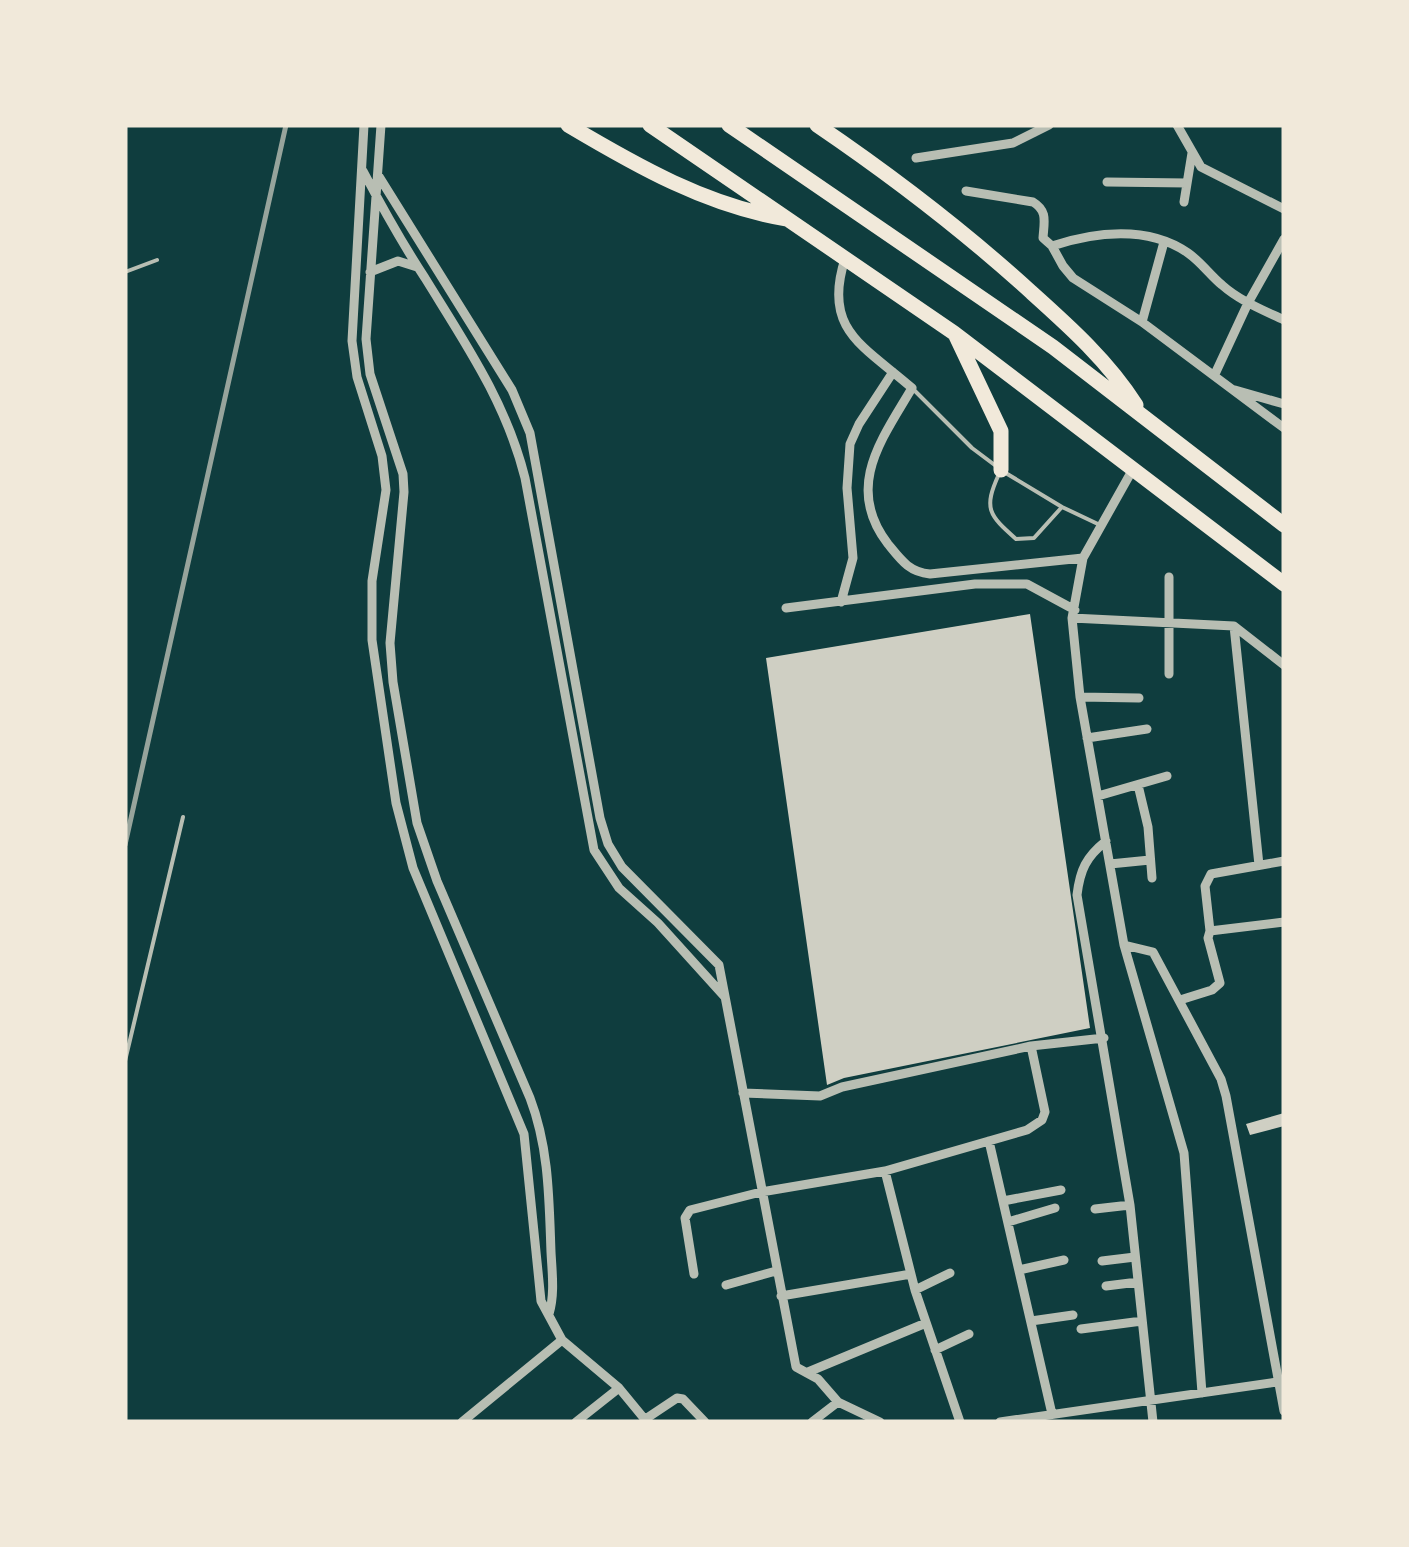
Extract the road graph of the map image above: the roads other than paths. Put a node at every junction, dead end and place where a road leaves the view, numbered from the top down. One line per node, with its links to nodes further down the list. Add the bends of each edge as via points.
1 (364, 125): 11 (street)
2 (380, 125): 12 (street)
3 (568, 125): 19 (highway, via 666,180 724,204)
4 (650, 125): 19 (highway)
5 (730, 125): 37 (highway)
6 (817, 125): 37 (highway, via 1008,272 1116,374)
7 (1048, 125): 10 (street, via 1012,142)
8 (1177, 125): 9 (street)
9 (1192, 153): 14 (street); 18 (street, via 1212,174)
10 (916, 158)
11 (362, 169): 16 (street); 103 (street, via 352,342 385,473 371,620 396,804 414,868 524,1134 538,1294)
12 (378, 175): 16 (street); 70 (street, via 526,422 603,831 622,867)
13 (1106, 182): 14 (street)
14 (1187, 183): 17 (street)
15 (966, 191): 22 (street, via 1042,207 1043,238)
16 (376, 196): 25 (street); 27 (street)
17 (1184, 202)
18 (1284, 209)
19 (791, 220): 23 (highway)
20 (1284, 240): 28 (street)
21 (1164, 242): 22 (street, via 1086,235); 28 (street, via 1186,251); 30 (street)
22 (1052, 246): 30 (street, via 1074,278)
23 (845, 259): 31 (highway); 32 (street, via 835,295 842,316 853,338)
24 (158, 260): 26 (lane)
25 (417, 266): 27 (street, via 390,262); 71 (street, via 488,378 518,452 594,850 609,877)
26 (125, 272)
27 (370, 272): 103 (street, via 367,357 403,474 390,643 410,786 430,862 542,1135)
28 (1248, 303): 29 (street); 33 (street)
29 (1284, 320)
30 (1142, 322): 33 (street)
31 (954, 333): 39 (highway); 40 (highway, via 1001,431)
32 (894, 372): 34 (street); 45 (street, via 850,444 846,488)
33 (1215, 374): 35 (street)
34 (912, 388): 40 (lane); 42 (street, via 872,457)
35 (1235, 390): 36 (street); 38 (street)
36 (1284, 404)
37 (1144, 417): 43 (highway)
38 (1284, 428)
39 (1133, 469): 44 (street); 48 (highway)
40 (1001, 470): 41 (lane); 41 (lane, via 990,512 1016,540 1034,538)
41 (1062, 508): 44 (lane)
42 (875, 524): 45 (street); 46 (street, via 916,573)
43 (1284, 525)
44 (1102, 526): 46 (street)
45 (852, 528): 49 (street, via 853,558)
46 (1083, 558): 51 (street)
47 (1169, 578): 52 (street)
48 (1284, 584)
49 (841, 602): 50 (street); 51 (street, via 975,584 1027,584)
50 (786, 608)
51 (1074, 614): 52 (street); 56 (street)
52 (1168, 623): 53 (street); 55 (street)
53 (1234, 626): 54 (street); 68 (street)
54 (1284, 665)
55 (1169, 674)
56 (1080, 697): 57 (street); 59 (street)
57 (1140, 698)
58 (1147, 729): 59 (street)
59 (1087, 738): 62 (street)
60 (1167, 776): 61 (street)
61 (1138, 784): 62 (street); 65 (street)
62 (1098, 796): 64 (street)
63 (183, 817): 79 (lane)
64 (1106, 841): 67 (street); 77 (street, via 1089,855 1077,896)
65 (1150, 860): 67 (street); 69 (street)
66 (1284, 862): 68 (street)
67 (1110, 864): 74 (street)
68 (1259, 865): 73 (street, via 1219,870 1205,880)
69 (1152, 878)
70 (667, 914): 71 (street); 75 (street, via 719,965)
71 (658, 922): 75 (street)
72 (1284, 922): 73 (street)
73 (1210, 931): 76 (street, via 1220,983)
74 (1124, 945): 76 (street, via 1153,952); 115 (street, via 1184,1154)
75 (726, 998): 80 (street)
76 (1180, 1000): 113 (street, via 1226,1096)
77 (1104, 1038): 78 (street); 86 (street)
78 (1031, 1046): 80 (street, via 820,1096); 81 (street, via 1045,1103 1042,1120)
79 (125, 1060)
80 (743, 1093): 84 (street)
81 (989, 1141): 82 (street); 85 (street)
82 (885, 1171): 84 (street); 96 (street)
83 (1060, 1190): 85 (street)
84 (762, 1192): 94 (street); 95 (street, via 686,1213)
85 (1003, 1201): 89 (street)
86 (1130, 1205): 88 (street); 90 (street)
87 (1056, 1208): 89 (street)
88 (1095, 1209)
89 (1008, 1222): 93 (street)
90 (1135, 1257): 92 (street); 98 (street)
91 (1064, 1260): 93 (street)
92 (1102, 1262)
93 (1019, 1270): 105 (street)
94 (776, 1272): 99 (street); 102 (street)
95 (694, 1274)
96 (911, 1274): 101 (street); 102 (street)
97 (950, 1274): 101 (street)
98 (1138, 1282): 100 (street); 106 (street)
99 (726, 1285)
100 (1106, 1286)
101 (915, 1290): 107 (street)
102 (780, 1296): 112 (street, via 796,1366)
103 (549, 1314): 110 (street)
104 (1072, 1315): 105 (street)
105 (1031, 1321): 119 (street)
106 (1142, 1322): 108 (street); 116 (street)
107 (926, 1323): 111 (street); 112 (street)
108 (1080, 1329)
109 (969, 1334): 111 (street)
110 (562, 1340): 114 (street); 122 (street)
111 (935, 1350): 127 (street)
112 (808, 1372): 117 (street)
113 (1282, 1382): 115 (street); 118 (street)
114 (619, 1388): 121 (street); 123 (street)
115 (1202, 1393): 116 (street)
116 (1150, 1400): 119 (street); 129 (street)
117 (838, 1402): 125 (street); 126 (street)
118 (1284, 1411)
119 (1052, 1414): 120 (street)
120 (1036, 1419): 128 (street)
121 (644, 1421): 124 (street, via 677,1398)
122 (462, 1422)
123 (576, 1422)
124 (705, 1422)
125 (812, 1422)
126 (880, 1422)
127 (960, 1422)
128 (1000, 1422)
129 (1153, 1422)

